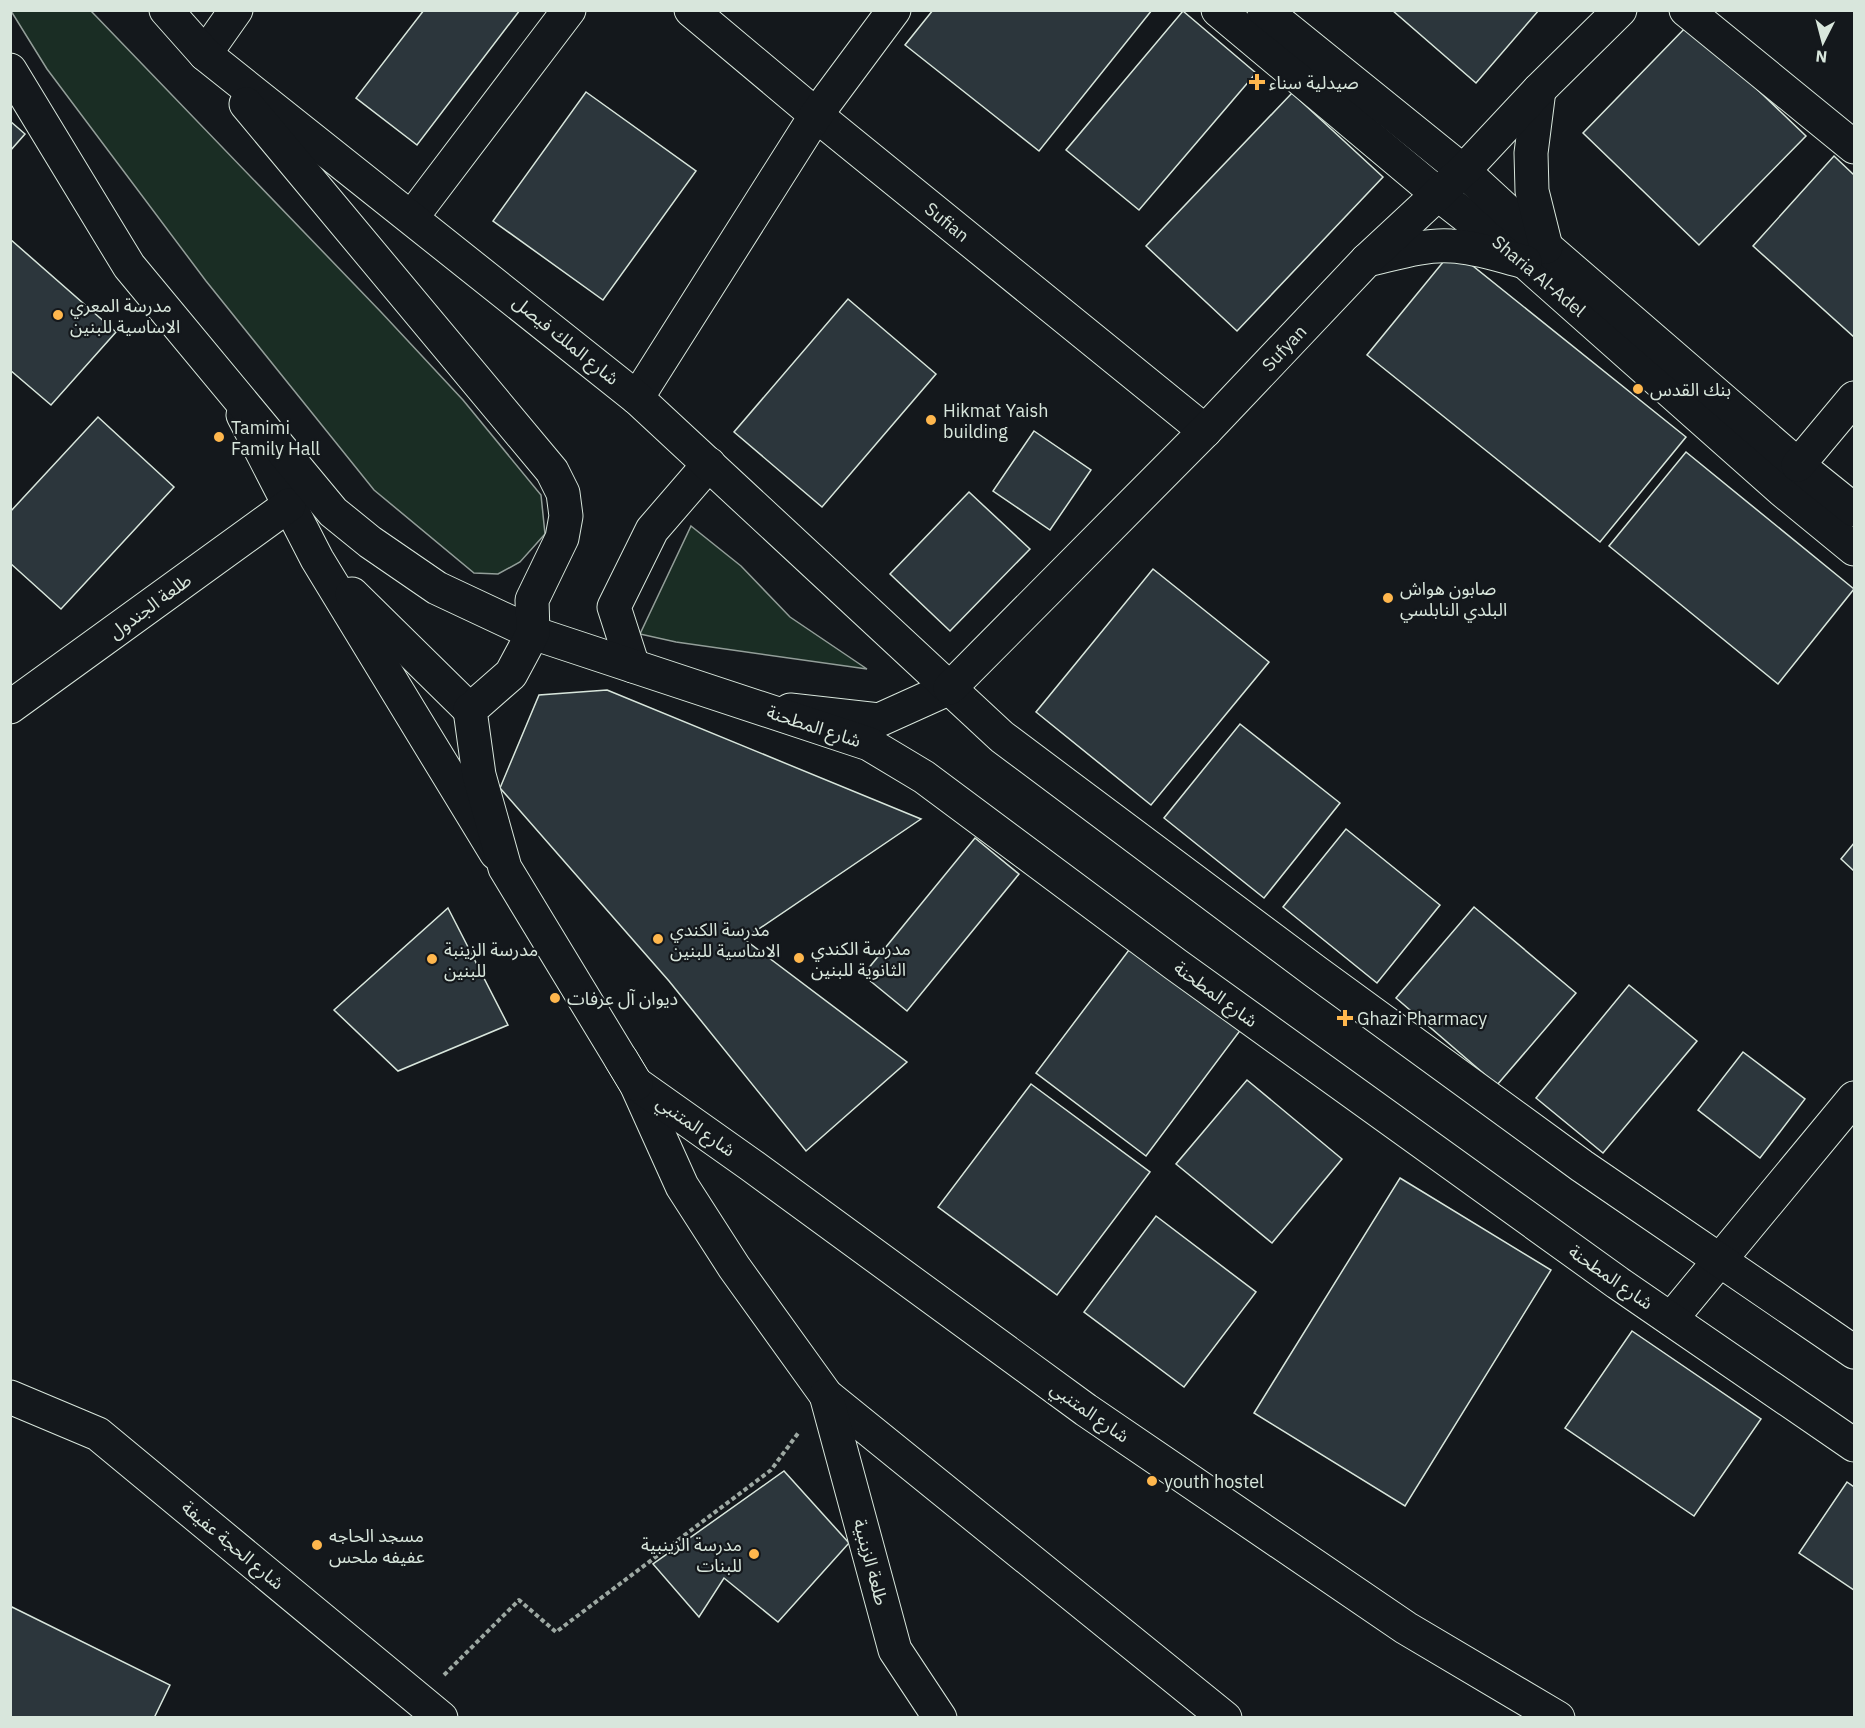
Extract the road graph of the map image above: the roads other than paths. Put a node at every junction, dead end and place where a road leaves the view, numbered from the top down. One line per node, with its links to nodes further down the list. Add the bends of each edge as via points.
1 (166, 10): 10 (street, شارع الملك فيصل)
2 (236, 10): 10 (street)
3 (569, 10): 17 (street)
4 (691, 10): 13 (street, Sufian)
5 (894, 10): 13 (street)
6 (1218, 10): 16 (street, Sharia Al-Adel)
7 (1264, 10): 15 (street, Sharia Al-Adel)
8 (1620, 10): 12 (street, Sufyan)
9 (1686, 10): 14 (street)
10 (205, 54): 17 (street, شارع الملك فيصل); 30 (street, via 552,471 563,493 566,516 562,538 532,600)
11 (10, 70): 20 (street, via 129,266)
12 (1539, 90): 15 (street, Sufyan); 18 (street, via 1531,153)
13 (816, 115): 21 (street); 23 (street, Sufian)
14 (1854, 147)
15 (1463, 171): 16 (street, Sufyan); 18 (street, Sharia Al-Adel)
16 (1439, 195): 18 (street, Sharia Al-Adel); 19 (street, Sufyan)
17 (412, 217): 21 (street, شارع الملك فيصل)
18 (1536, 255): 19 (street, via 1449,245); 25 (street, Sharia Al-Adel); 28 (street, Sharia Al-Adel, via 1782,490)
19 (1367, 260): 23 (street, Sufyan)
20 (229, 386): 26 (street); 30 (street, via 333,512 437,588)
21 (637, 398): 24 (street, شارع الملك فيصل)
22 (1854, 398): 25 (street)
23 (1204, 431): 32 (street, Sufyan)
24 (709, 464): 31 (street, via 652,530 614,608); 32 (street, شارع الملك فيصل)
25 (1798, 465): 27 (street, Sharia Al-Adel)
26 (289, 505): 29 (street); 33 (street, طلعة الجندول)
27 (1854, 510)
28 (1854, 549)
29 (317, 559): 35 (street); 36 (street)
30 (533, 633): 31 (street, شارع المطحنة); 35 (street, via 511,674)
31 (633, 666): 34 (street, شارع المطحنة)
32 (950, 688): 34 (street, via 879,720); 38 (street, via 1002,736 1306,965)
33 (10, 707)
34 (755, 707): 39 (street, شارع المطحنة, via 868,744 924,777 1175,964)
35 (470, 710): 36 (street, via 479,775 505,868)
36 (636, 1084): 41 (street, via 682,1186 734,1267); 47 (street, شارع المتنبي, via 1086,1410 1406,1628)
37 (1854, 1098): 38 (street)
38 (1720, 1261): 39 (street); 40 (street)
39 (1671, 1319): 43 (street, شارع المطحنة)
40 (1854, 1352)
41 (826, 1395): 45 (street, طلعة الزينبية, via 895,1650); 46 (street)
42 (10, 1397): 44 (street, شارع الحجة عفيفة, via 98,1434)
43 (1854, 1445)
44 (430, 1709)
45 (940, 1718)
46 (1226, 1718)
47 (1558, 1718)

